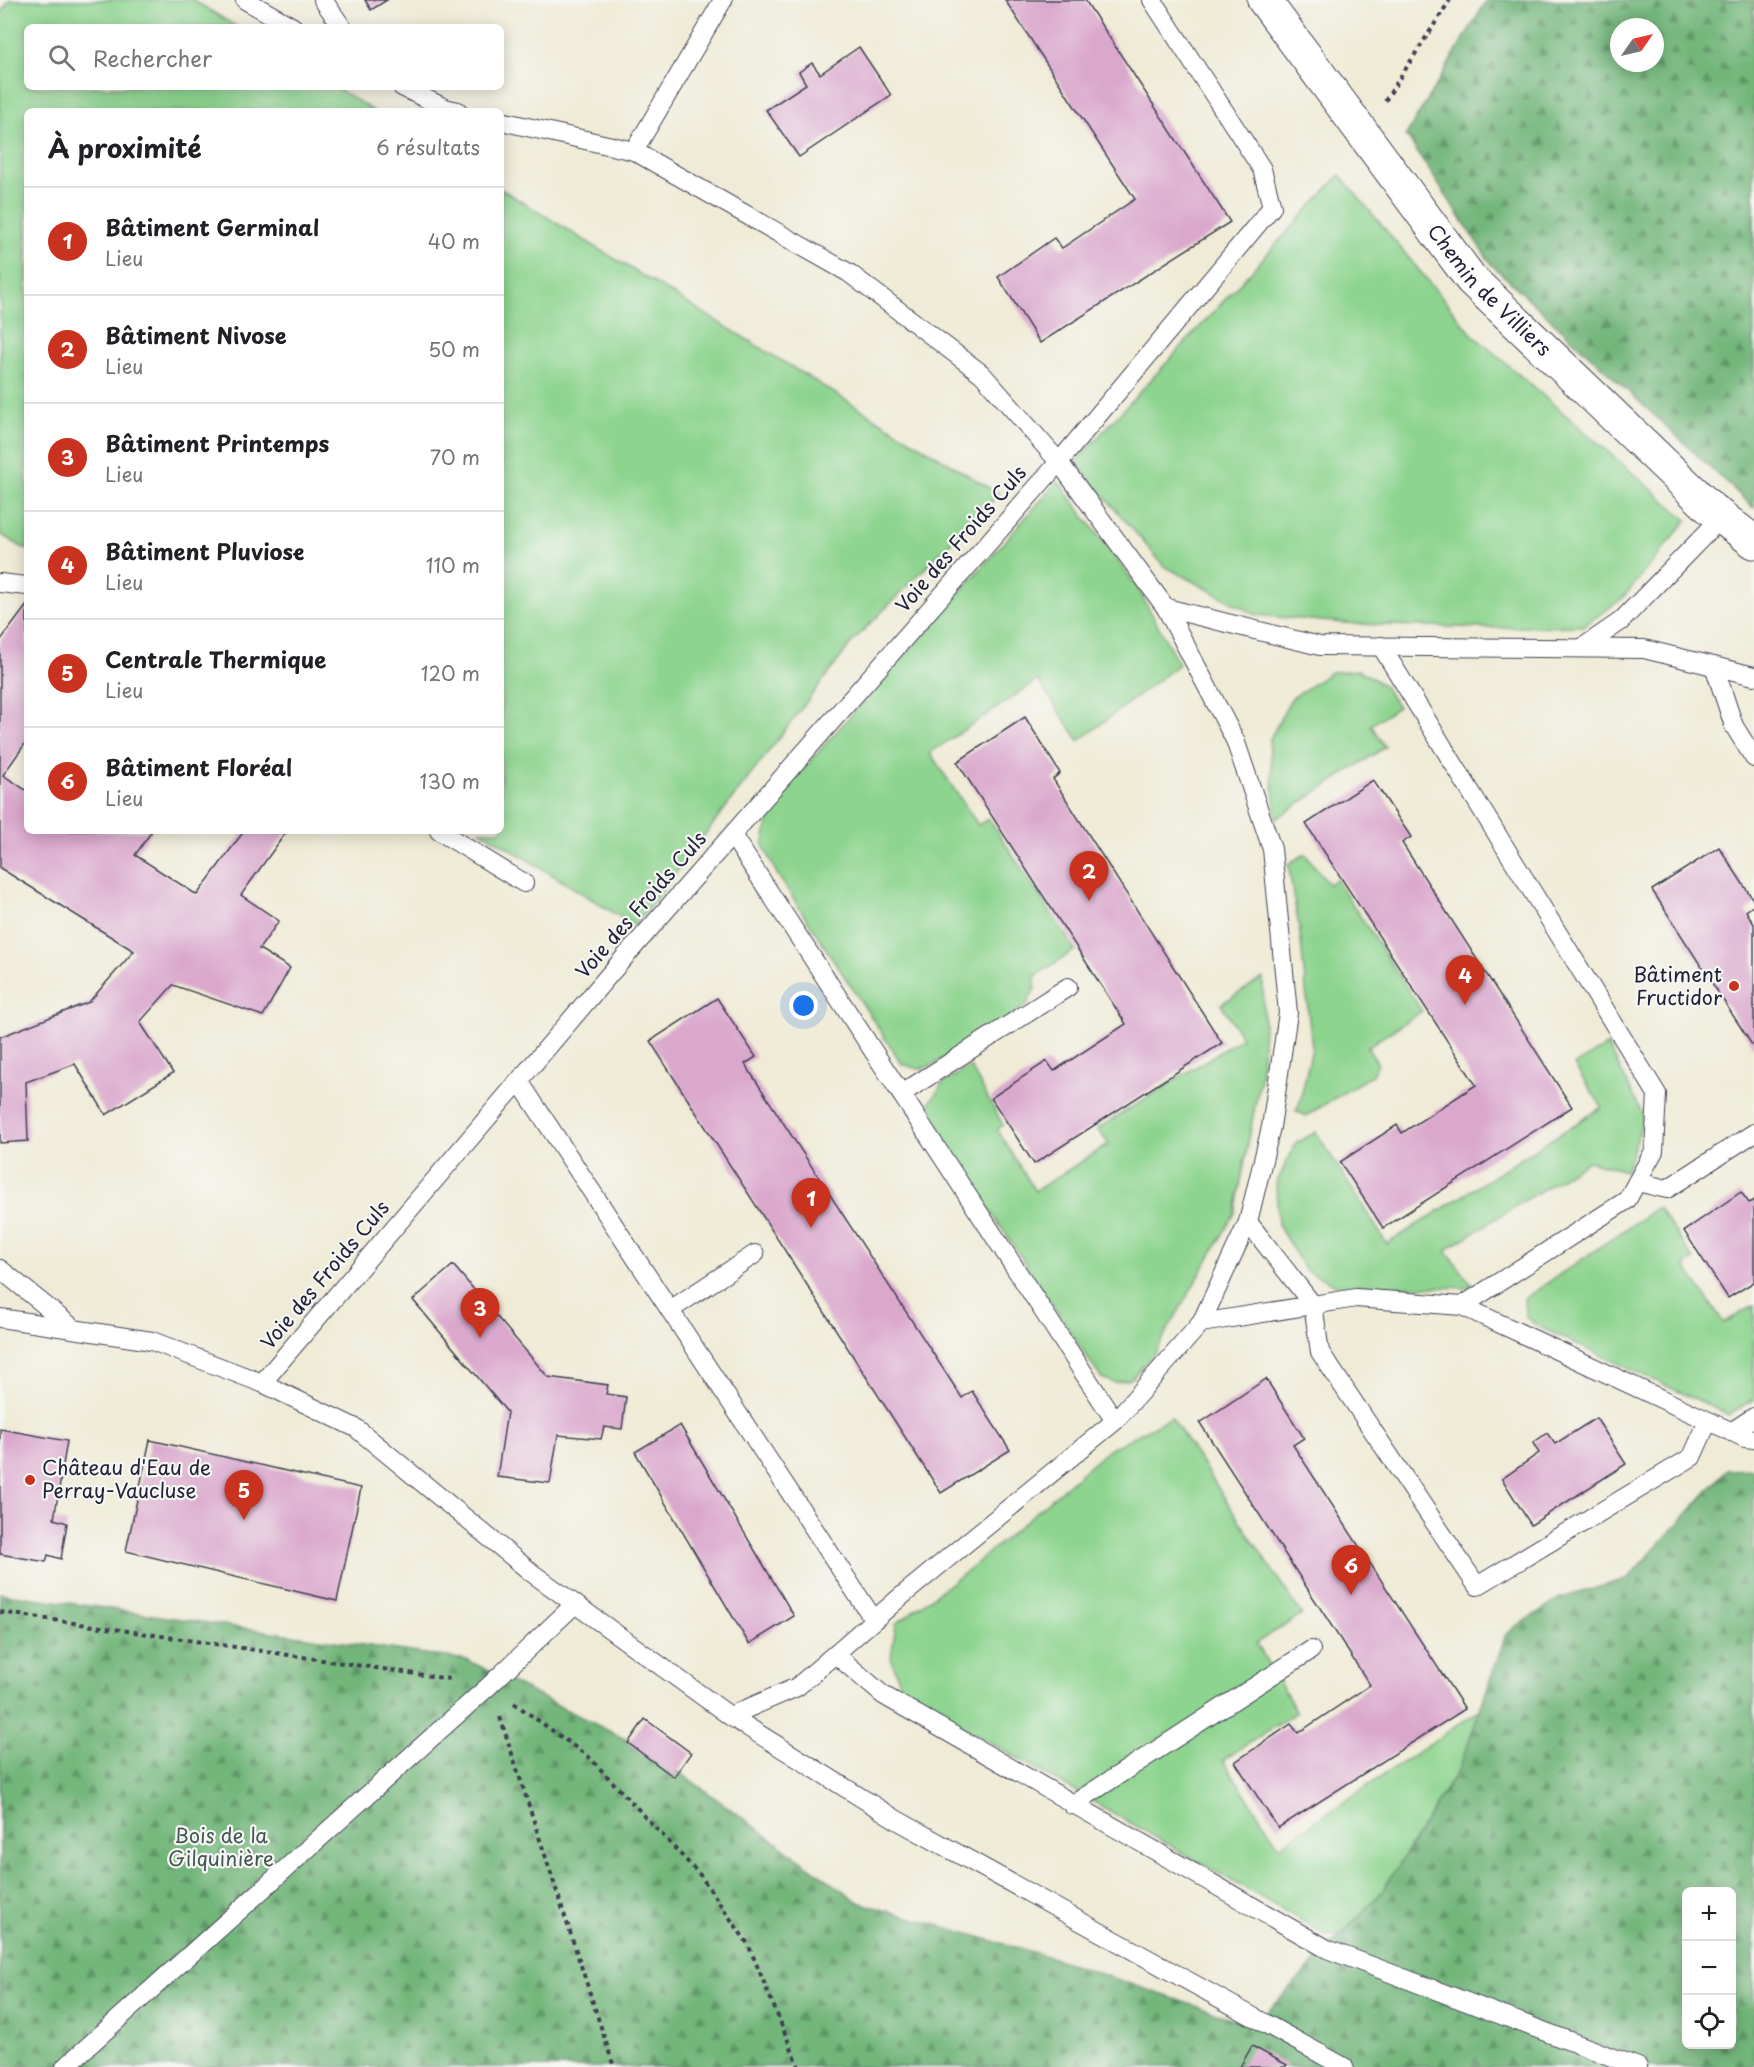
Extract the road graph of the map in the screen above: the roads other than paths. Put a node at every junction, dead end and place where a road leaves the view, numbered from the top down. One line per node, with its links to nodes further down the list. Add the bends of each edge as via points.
1 (245, 0): 6 (lane)
2 (323, 0): 7 (lane)
3 (723, 0): 11 (lane)
4 (1152, 0): 12 (lane, Voie des Froids Culs, via 1262,169 1272,207)
5 (1264, 0): 13 (street, Chemin de Villiers, via 1470,279)
6 (288, 24)
7 (340, 24)
8 (408, 90): 9 (lane)
9 (445, 108)
10 (504, 122): 11 (lane)
11 (634, 151): 12 (lane, via 849,273 982,374)
12 (1059, 462): 17 (lane); 24 (lane, Voie des Froids Culs)
13 (1722, 517): 14 (street, Chemin de Villiers); 19 (lane, via 1622,621)
14 (1754, 542)
15 (0, 583): 16 (lane)
16 (24, 586)
17 (1166, 608): 18 (lane, via 1320,645); 31 (lane, via 1235,740 1272,849 1288,1013 1271,1127)
18 (1381, 646): 19 (lane); 30 (lane, via 1657,1094 1654,1151)
19 (1582, 648): 20 (lane, via 1644,648)
20 (1714, 666): 21 (lane); 22 (lane, via 1734,726)
21 (1754, 676)
22 (1754, 758)
23 (444, 834): 25 (lane)
24 (732, 835): 27 (lane, Voie des Froids Culs); 28 (lane)
25 (524, 883)
26 (1068, 987): 28 (lane)
27 (519, 1081): 36 (lane); 40 (lane, Voie des Froids Culs)
28 (900, 1094): 43 (lane)
29 (1754, 1133): 30 (lane, via 1667,1189)
30 (1637, 1182): 35 (lane, via 1627,1200)
31 (1248, 1222): 34 (lane); 38 (lane)
32 (755, 1254): 36 (lane)
33 (0, 1269): 39 (lane)
34 (1313, 1305): 35 (lane, via 1356,1298); 38 (lane); 42 (lane, via 1320,1352 1477,1586 1692,1457)
35 (1462, 1306): 42 (lane)
36 (670, 1310): 46 (lane)
37 (0, 1318): 39 (lane)
38 (1201, 1323): 43 (lane)
39 (75, 1329): 40 (lane, via 152,1341)
40 (262, 1383): 45 (lane, via 356,1428)
41 (1754, 1418): 44 (lane)
42 (1708, 1420): 44 (lane)
43 (1115, 1421): 46 (lane)
44 (1746, 1438)
45 (575, 1604): 49 (lane); 51 (lane)
46 (874, 1620): 48 (lane)
47 (1311, 1650): 50 (lane)
48 (835, 1654): 49 (lane, via 797,1687); 50 (lane, via 883,1695)
49 (730, 1716): 52 (lane, via 897,1820)
50 (1072, 1805): 53 (lane, via 1328,1949)
51 (65, 2067)
52 (1344, 2067)
53 (1638, 2067)

